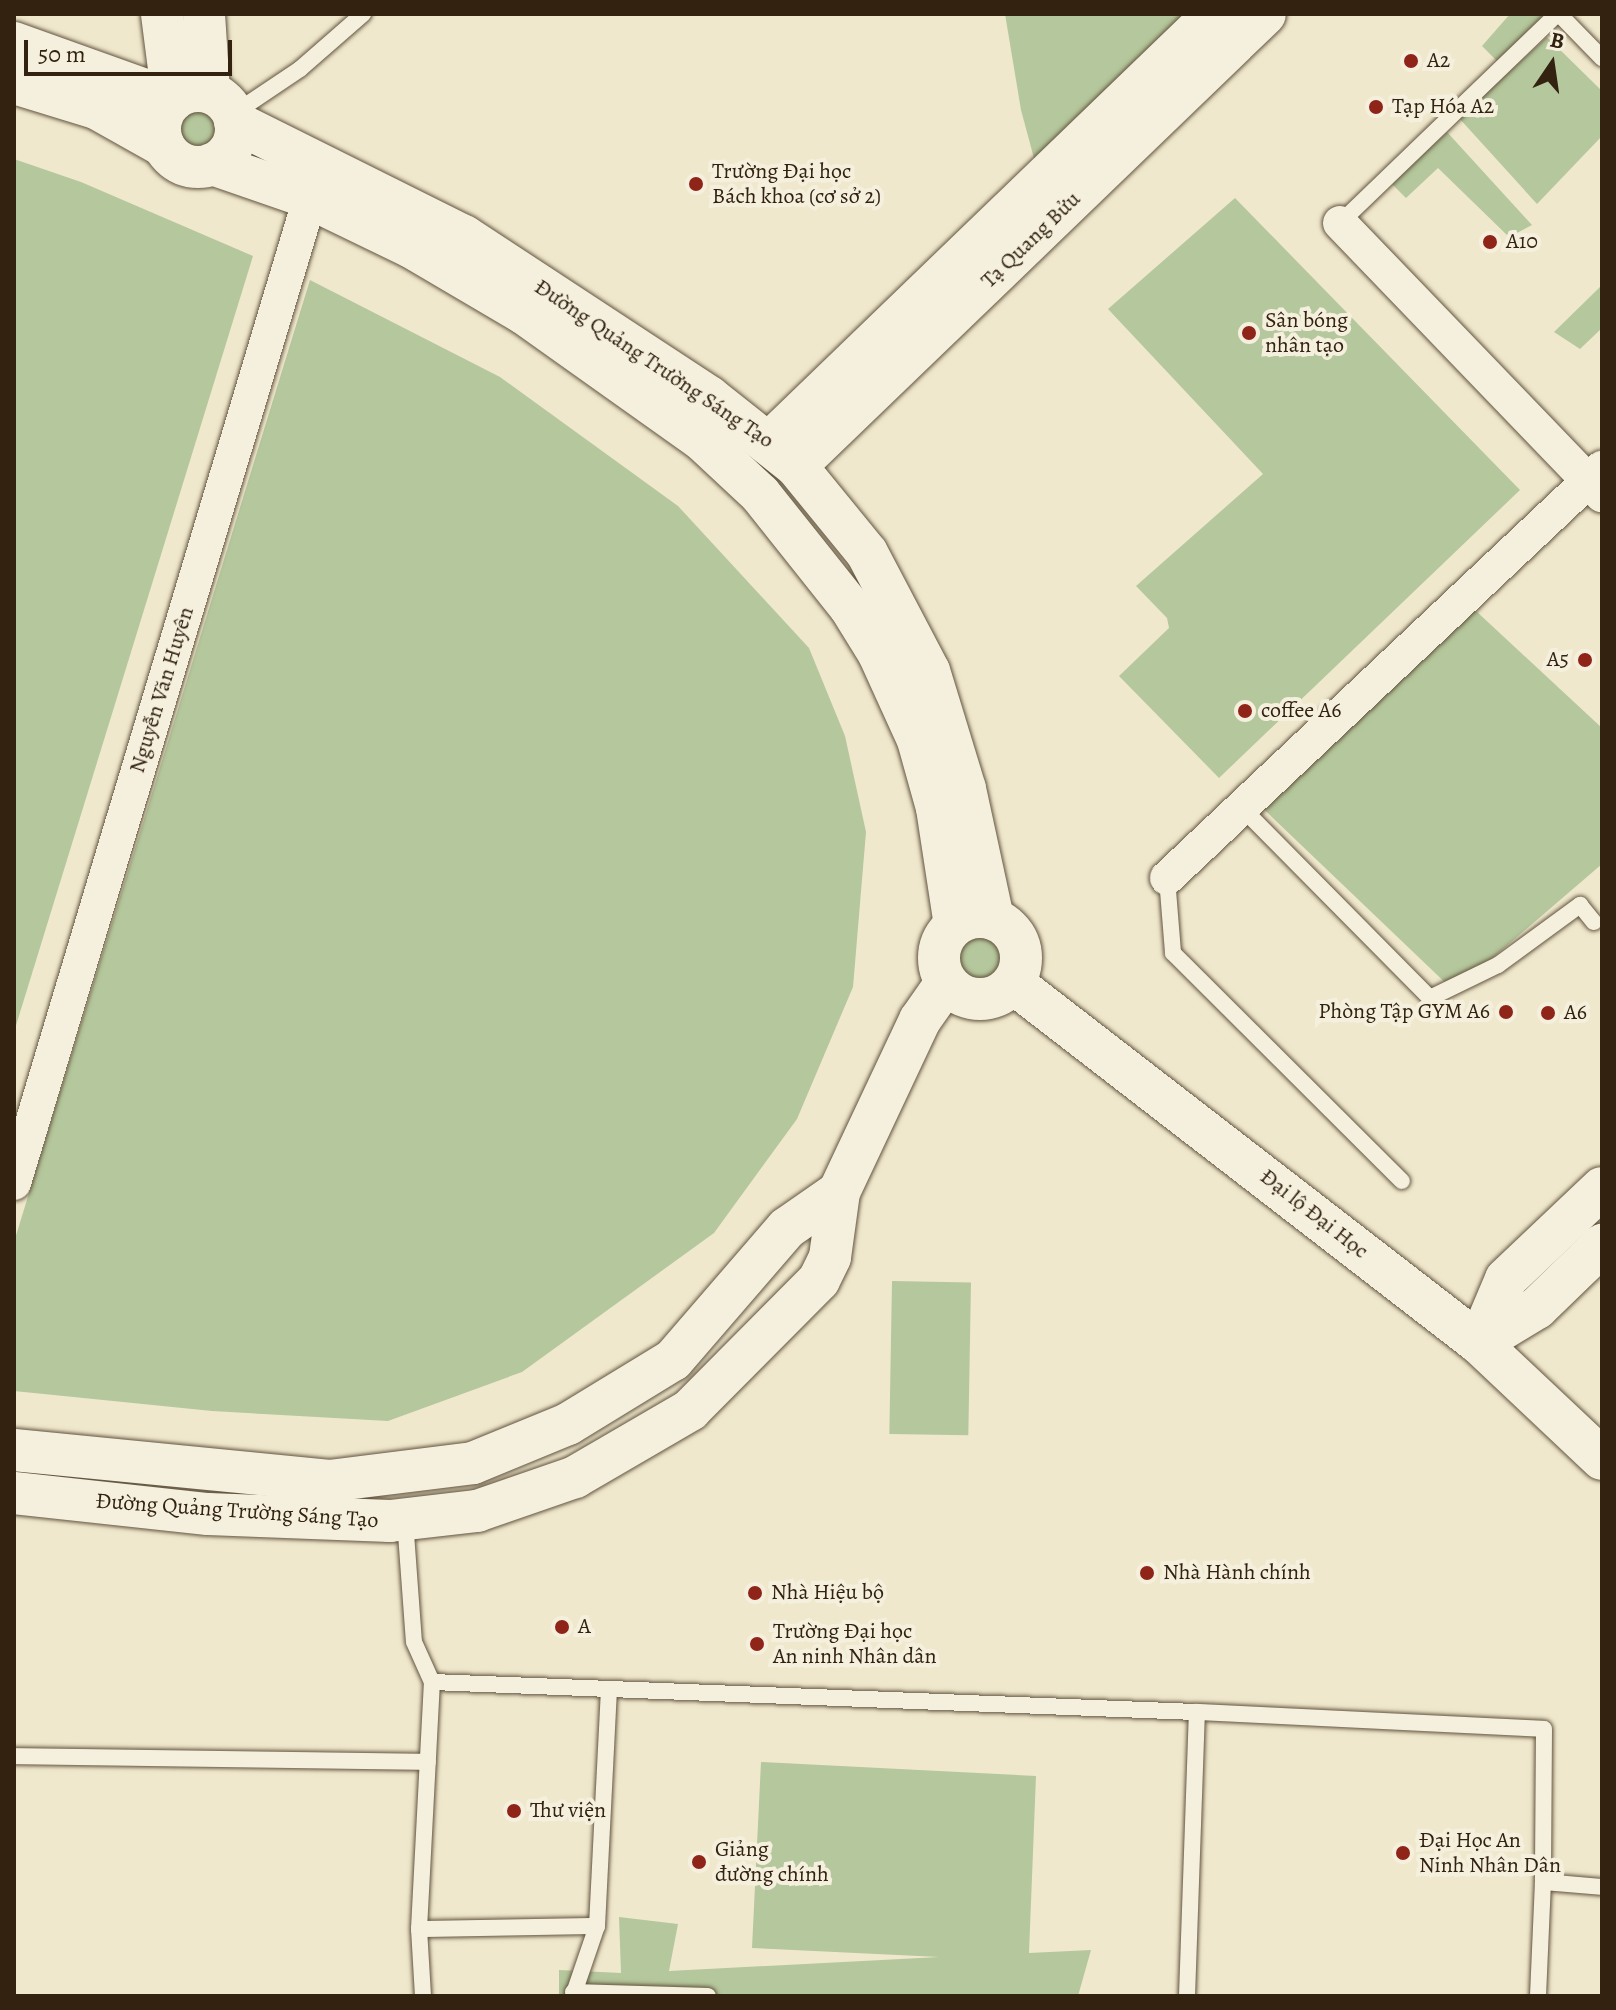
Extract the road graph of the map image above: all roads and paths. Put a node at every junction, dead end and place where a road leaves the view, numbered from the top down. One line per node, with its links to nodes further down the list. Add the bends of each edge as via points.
1 (162, 14): 10 (street)
2 (204, 14): 10 (street)
3 (363, 14): 10 (lane, via 300,69)
4 (1265, 14): 15 (street, Tạ Quang Bửu)
5 (1558, 14): 8 (lane); 14 (lane)
6 (1204, 18): 15 (street, Tạ Quang Bửu)
7 (14, 43): 10 (street, Đường Quảng Trường Sáng Tạo)
8 (1602, 58)
9 (14, 83): 11 (street, via 96,108)
10 (212, 107): 11 (street, via 161,122); 12 (street, via 229,151); 15 (street, Đường Quảng Trường Sáng Tạo, via 464,236)
11 (164, 146): 12 (street, Đường Quảng Trường Sáng Tạo, via 185,164)
12 (212, 164): 13 (street, Đường Quảng Trường Sáng Tạo)
13 (310, 198): 19 (street, Đường Quảng Trường Sáng Tạo, via 411,247 587,355 701,439 760,494 850,607 898,697 918,740); 24 (street, Nguyễn Văn Huyên)
14 (1340, 223): 16 (street)
15 (784, 454): 19 (street, Đường Quảng Trường Sáng Tạo, via 867,553 929,671 965,789)
16 (1597, 481): 17 (street)
17 (1242, 808): 18 (street); 20 (lane, via 1430,998 1498,965 1580,905)
18 (1167, 878): 23 (lane, via 1173,953)
19 (974, 922): 21 (street, via 940,945 938,958); 22 (street, via 1005,925 1019,946 1019,972)
20 (1594, 922)
21 (946, 983): 22 (street, via 979,1000 998,995); 26 (street, Đường Quảng Trường Sáng Tạo, via 920,1020)
22 (1013, 983): 28 (street, Đại lộ Đại Học)
23 (1402, 1181)
24 (14, 1183)
25 (1602, 1188): 28 (street, via 1506,1279)
26 (839, 1192): 29 (street, Đường Quảng Trường Sáng Tạo, via 787,1228 673,1360 568,1424 473,1463 329,1481); 32 (street, Đường Quảng Trường Sáng Tạo, via 830,1257 819,1280 690,1410 575,1477 477,1511)
27 (1602, 1245): 28 (street, via 1537,1308)
28 (1479, 1343): 30 (street, Đại lộ Đại Học)
29 (14, 1450)
30 (1602, 1459)
31 (14, 1493): 32 (street, Đường Quảng Trường Sáng Tạo, via 288,1519)
32 (405, 1519): 33 (lane, via 414,1642)
33 (432, 1682): 34 (lane); 37 (lane)
34 (609, 1689): 35 (lane); 40 (lane)
35 (1197, 1712): 38 (lane, via 1544,1729); 45 (lane)
36 (14, 1756): 37 (lane)
37 (428, 1762): 41 (lane)
38 (1543, 1882): 39 (lane); 46 (lane)
39 (1602, 1887)
40 (597, 1926): 41 (lane); 42 (lane)
41 (419, 1929): 43 (lane)
42 (573, 1994): 44 (lane)
43 (423, 1996)
44 (708, 1996)
45 (1187, 1996)
46 (1538, 1996)

